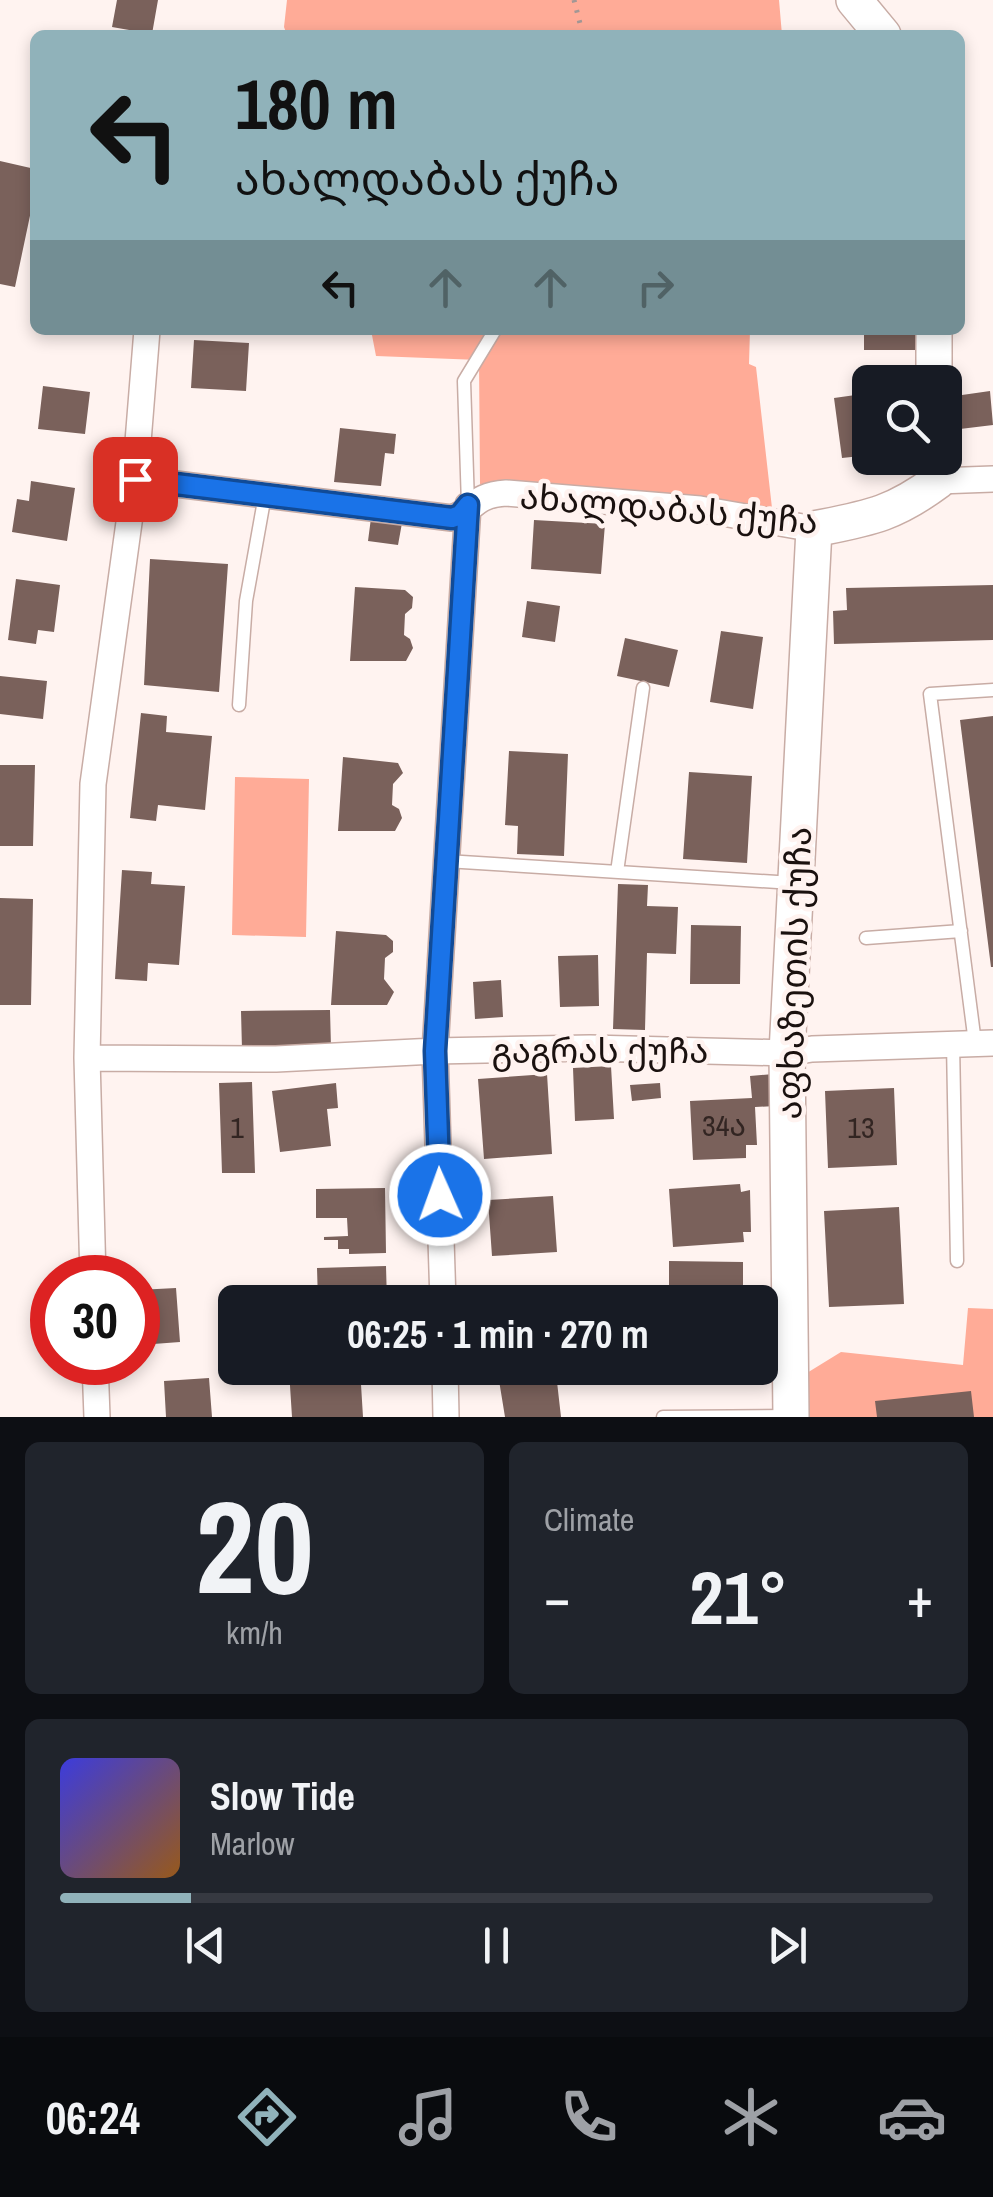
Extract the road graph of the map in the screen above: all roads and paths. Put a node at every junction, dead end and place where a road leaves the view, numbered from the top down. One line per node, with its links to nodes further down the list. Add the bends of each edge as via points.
1 (574, 0): 3 (path)
2 (854, 0): 4 (street)
3 (582, 30)
4 (880, 30)
5 (147, 335): 11 (street)
6 (492, 335): 14 (lane, via 464,381)
7 (934, 335): 8 (street)
8 (934, 365)
9 (962, 473): 12 (street)
10 (933, 475): 15 (street, ახალდაბას ქუჩა, via 907,504)
11 (135, 479): 13 (street, ახალდაბას ქუჩა); 27 (street, via 93,784)
12 (993, 479)
13 (265, 495): 14 (street, ახალდაბას ქუჩა, via 452,518); 18 (lane, via 248,586)
14 (468, 505): 15 (street, ახალდაბას ქუჩა, via 492,494 526,494 700,509); 19 (street)
15 (814, 529): 21 (street, აფხაზეთის ქუჩა)
16 (643, 688): 20 (lane)
17 (993, 690): 22 (lane, via 930,694)
18 (239, 705)
19 (446, 861): 20 (lane); 25 (street)
20 (617, 872): 21 (lane)
21 (795, 883): 26 (street, აფხაზეთის ქუჩა)
22 (961, 932): 23 (lane); 24 (lane)
23 (866, 938)
24 (974, 1043): 26 (street, გაგრას ქუჩა); 29 (lane)
25 (435, 1051): 26 (street, გაგრას ქუჩა); 27 (street, გაგრას ქუჩა); 30 (street)
26 (787, 1054): 33 (street, აფხაზეთის ქუჩა)
27 (87, 1058): 28 (street)
28 (92, 1255)
29 (957, 1261)
30 (442, 1285)
31 (96, 1385): 34 (street)
32 (445, 1385): 35 (street)
33 (791, 1416): 36 (lane)
34 (97, 1417)
35 (446, 1417)
36 (663, 1417)

